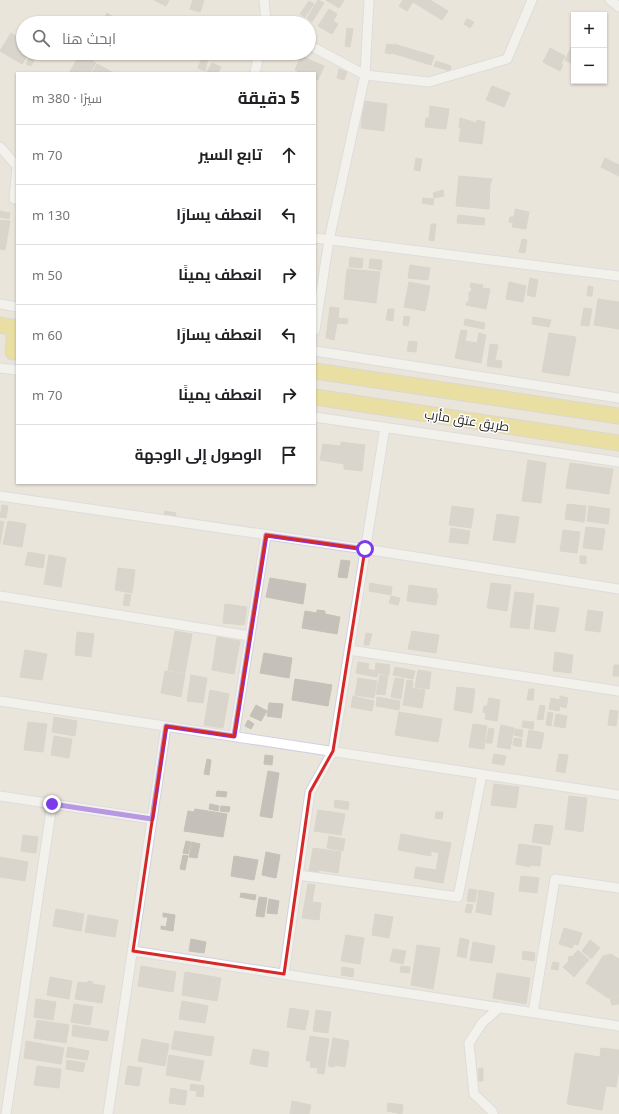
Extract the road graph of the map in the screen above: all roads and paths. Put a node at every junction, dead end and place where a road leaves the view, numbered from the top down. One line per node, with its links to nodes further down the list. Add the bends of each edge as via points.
1 (264, 0): 6 (street)
2 (369, 0): 10 (street)
3 (532, 0): 10 (street, via 507,59 429,82)
4 (610, 0): 5 (street)
5 (619, 7)
6 (266, 16)
7 (316, 49): 10 (street)
8 (258, 60): 9 (street)
9 (255, 72)
10 (365, 75): 16 (street)
11 (0, 147): 12 (street)
12 (16, 166)
13 (16, 178): 14 (street)
14 (16, 199)
15 (316, 238): 16 (street)
16 (329, 240): 17 (street); 20 (street)
17 (619, 276)
18 (0, 304): 19 (street)
19 (16, 307)
20 (316, 324)
21 (0, 325): 22 (main road)
22 (16, 328): 23 (main road)
23 (10, 351)
24 (316, 351): 29 (street)
25 (0, 368): 26 (street)
26 (16, 370)
27 (316, 371): 30 (main road, طريق عتق مأرب)
28 (316, 397): 33 (main road, طريق عتق مأرب)
29 (619, 398)
30 (619, 416)
31 (316, 417): 32 (street)
32 (385, 428): 34 (street); 37 (street)
33 (619, 443)
34 (619, 462)
35 (0, 496): 36 (street)
36 (266, 535): 37 (street); 40 (street)
37 (365, 549): 38 (street); 41 (street)
38 (619, 589)
39 (0, 596): 40 (street)
40 (250, 636): 45 (street)
41 (349, 650): 42 (street); 46 (street)
42 (619, 691)
43 (0, 701): 44 (street)
44 (166, 726): 45 (street); 51 (street)
45 (234, 736): 46 (street)
46 (333, 751): 47 (street); 52 (street, via 310,792)
47 (482, 774): 48 (street); 52 (street, via 458,897)
48 (619, 795)
49 (0, 796): 50 (street)
50 (52, 804): 51 (street); 59 (street)
51 (152, 819): 54 (street)
52 (298, 875): 55 (street)
53 (619, 888): 57 (street, via 555,879)
54 (133, 951): 55 (street); 60 (street)
55 (284, 974): 56 (street)
56 (500, 1008): 57 (street); 61 (street, via 482,1023 469,1043 474,1094)
57 (534, 1013): 58 (street)
58 (619, 1026)
59 (6, 1114)
60 (108, 1114)
61 (493, 1114)

